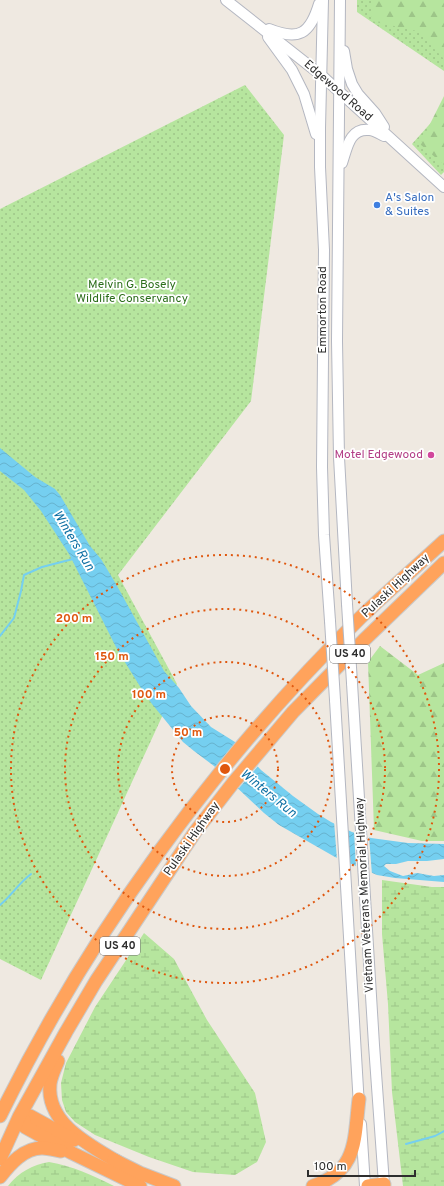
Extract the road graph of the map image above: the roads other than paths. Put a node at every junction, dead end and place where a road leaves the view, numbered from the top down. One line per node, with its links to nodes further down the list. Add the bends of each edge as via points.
1 (226, 0): 4 (main road, Edgewood Road)
2 (322, 0): 4 (main road, via 309,28 297,34 282,34); 6 (main road, Emmorton Road)
3 (340, 0): 5 (main road, Emmorton Road)
4 (256, 23): 6 (main road, Edgewood Road); 9 (main road, via 292,70 304,94 317,136)
5 (340, 24): 7 (main road, Emmorton Road); 8 (main road, via 350,80)
6 (321, 75): 7 (main road, Edgewood Road); 9 (main road, Emmorton Road)
7 (339, 90): 8 (main road, Edgewood Road); 10 (main road, Emmorton Road)
8 (392, 139): 10 (main road, via 371,130 354,135 347,144); 11 (main road, Edgewood Road)
9 (320, 167): 15 (main road, Emmorton Road, via 324,250 322,467)
10 (338, 175): 14 (main road, Emmorton Road, via 339,457)
11 (444, 187)
12 (444, 541): 18 (highway, Pulaski Highway / US 40, via 360,619 305,676 248,740 165,843 108,927 51,1020)
13 (444, 563): 16 (highway, Pulaski Highway / US 40, via 293,712 233,783 179,855)
14 (347, 604): 24 (main road, Vietnam Veterans Memorial Highway, bridge)
15 (330, 621): 17 (main road, Vietnam Veterans Memorial Highway, bridge)
16 (79, 1010): 19 (highway, Pulaski Highway / US 40); 22 (highway, via 53,1072 50,1084 52,1106 66,1126)
17 (359, 1099): 27 (highway, via 351,1155 339,1172); 28 (main road, Vietnam Veterans Memorial Highway)
18 (2, 1113): 19 (highway)
19 (22, 1119): 20 (highway, via 25,1127); 21 (highway, Pulaski Highway / US 40); 22 (highway, via 30,1116)
20 (72, 1153): 23 (highway, via 35,1149 17,1158); 25 (highway)
21 (0, 1159)
22 (121, 1164): 26 (highway)
23 (0, 1177)
24 (384, 1185): 29 (highway)
25 (140, 1186)
26 (174, 1186)
27 (313, 1186)
28 (365, 1186)
29 (368, 1186)

